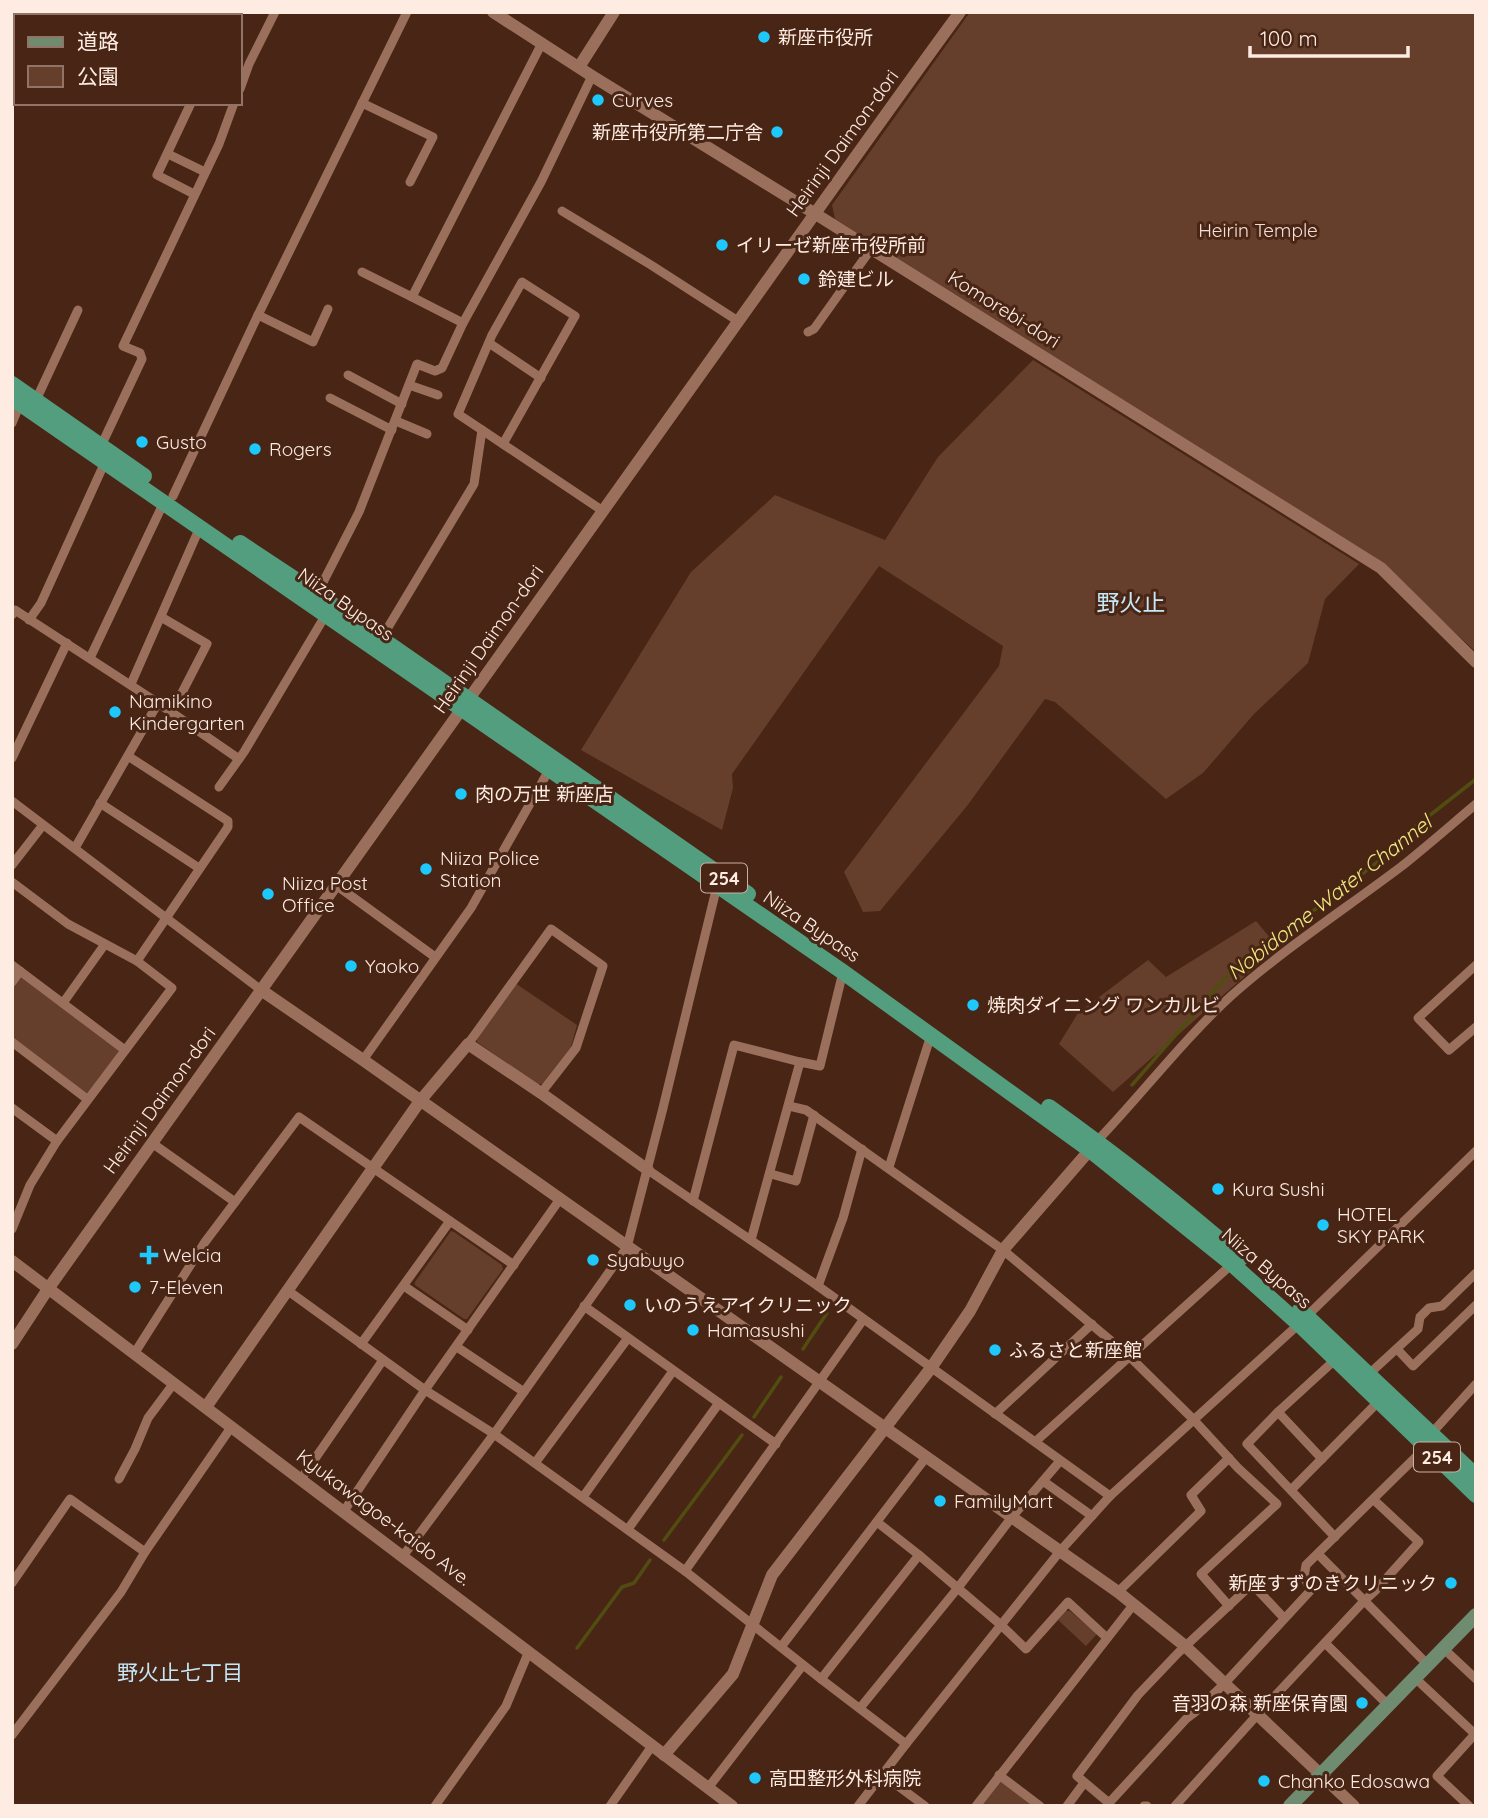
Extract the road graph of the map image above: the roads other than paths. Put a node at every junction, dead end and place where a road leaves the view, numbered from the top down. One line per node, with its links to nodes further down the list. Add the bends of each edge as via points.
1 (275, 12): 7 (street)
2 (407, 12): 10 (street)
3 (493, 12): 6 (street, Komorebi-dori)
4 (614, 12): 8 (street)
5 (960, 12): 18 (street, Heirinji Daimon-dori)
6 (541, 43): 8 (street, Komorebi-dori); 21 (street)
7 (244, 62)
8 (579, 67): 9 (street, Komorebi-dori)
9 (592, 76): 18 (street, Komorebi-dori); 26 (street, via 541,182)
10 (362, 103): 15 (street, via 433,137); 24 (street)
11 (190, 105): 13 (street)
12 (233, 105): 14 (street)
13 (168, 154): 14 (street); 16 (street, via 157,175)
14 (205, 172): 16 (street)
15 (410, 182)
16 (194, 194): 42 (street, via 123,346 140,353 142,359)
17 (562, 211): 25 (street)
18 (814, 213): 19 (street, Komorebi-dori); 25 (street, Heirinji Daimon-dori)
19 (871, 248): 27 (street); 55 (street, Komorebi-dori, via 1381,568)
20 (362, 272): 21 (street)
21 (412, 297): 26 (street)
22 (328, 309): 24 (street, via 313,342)
23 (78, 310): 35 (street)
24 (258, 315): 44 (street)
25 (738, 321): 45 (street, Heirinji Daimon-dori)
26 (463, 323): 32 (street, via 442,368 435,371 417,364)
27 (808, 332)
28 (489, 344): 30 (street); 30 (street, via 522,282 575,316); 39 (street, via 458,414)
29 (348, 375): 36 (street)
30 (541, 378): 41 (street)
31 (12, 384): 35 (highway, Niiza Bypass / 254)
32 (409, 385): 33 (street); 36 (street)
33 (438, 395)
34 (330, 398): 38 (street)
35 (23, 401): 37 (street); 42 (highway, Niiza Bypass / 254); 43 (highway, Niiza Bypass / 254)
36 (402, 404): 38 (street)
37 (12, 423)
38 (394, 425): 40 (street); 47 (street, via 355,522)
39 (482, 430): 41 (street); 52 (street, via 474,484)
40 (427, 434)
41 (503, 444): 45 (street)
42 (101, 446): 44 (highway, Niiza Bypass / 254)
43 (105, 462): 44 (highway, Niiza Bypass / 254); 51 (street)
44 (169, 499): 46 (highway, Niiza Bypass / 254); 47 (highway, Niiza Bypass / 254); 54 (street)
45 (603, 511): 58 (street, Heirinji Daimon-dori)
46 (200, 527): 49 (highway, Niiza Bypass / 254); 50 (street)
47 (317, 594): 52 (highway, Niiza Bypass / 254)
48 (12, 615): 51 (street, via 15,610)
49 (325, 616): 58 (highway, Niiza Bypass / 254); 62 (street)
50 (161, 617): 56 (street); 59 (street, via 207,644)
51 (29, 620): 53 (street)
52 (381, 639): 58 (highway, Niiza Bypass / 254)
53 (67, 643): 54 (street); 61 (street)
54 (90, 658): 56 (street)
55 (1476, 662)
56 (131, 684): 57 (street)
57 (158, 703): 59 (street); 60 (street)
58 (465, 705): 63 (highway, Niiza Bypass / 254); 73 (street, Heirinji Daimon-dori); 100 (highway, Niiza Bypass / 254, via 845,962)
59 (172, 712): 62 (street)
60 (128, 756): 66 (street); 71 (street, via 228,821)
61 (12, 758)
62 (239, 759): 64 (street)
63 (549, 770): 74 (highway, Niiza Bypass / 254); 77 (street, via 471,908)
64 (219, 787)
65 (12, 801): 68 (street)
66 (100, 803): 69 (street); 71 (street)
67 (1476, 804): 100 (street, via 1233,994)
68 (43, 825): 69 (street); 70 (street)
69 (75, 848): 75 (street)
70 (12, 865)
71 (199, 869): 75 (street)
72 (12, 882): 76 (street, via 68,924)
73 (336, 885): 77 (street); 83 (street, Heirinji Daimon-dori)
74 (717, 886): 81 (highway, Niiza Bypass / 254); 105 (street)
75 (167, 918): 78 (street); 83 (street)
76 (105, 944): 78 (street); 84 (street)
77 (435, 957): 90 (street)
78 (137, 961): 89 (street, via 172,988)
79 (1476, 965): 85 (street, via 1418,1018 1449,1050)
80 (16, 968): 82 (street); 84 (street)
81 (843, 972): 86 (highway, Niiza Bypass / 254); 91 (street, via 820,1066)
82 (12, 982)
83 (261, 990): 90 (street); 99 (street, Heirinji Daimon-dori)
84 (63, 1003): 89 (street)
85 (1476, 1027)
86 (931, 1035): 100 (highway, Niiza Bypass / 254); 103 (street)
87 (12, 1042): 93 (street)
88 (468, 1044): 92 (street); 92 (street, via 551,929 603,966 576,1048); 94 (street)
89 (125, 1050): 93 (street)
90 (363, 1060): 94 (street)
91 (800, 1062): 95 (street); 108 (street, via 734,1045)
92 (541, 1093): 105 (street)
93 (87, 1099): 98 (street)
94 (420, 1101): 104 (street); 107 (street)
95 (789, 1106): 97 (street); 106 (street)
96 (12, 1108): 98 (street)
97 (814, 1115): 101 (street); 106 (street, via 796,1181)
98 (57, 1141): 111 (street, via 30,1185)
99 (152, 1143): 109 (street); 121 (street, Heirinji Daimon-dori)
100 (1094, 1146): 114 (street); 116 (highway, Niiza Bypass / 254); 126 (highway, Niiza Bypass / 254, via 1200,1222)
101 (862, 1149): 103 (street); 120 (street)
102 (1476, 1151): 126 (street)
103 (889, 1167): 114 (street)
104 (373, 1168): 109 (street, via 299,1117); 110 (street); 122 (street)
105 (648, 1170): 108 (street); 113 (street)
106 (771, 1174): 112 (street)
107 (560, 1199): 113 (street); 117 (street)
108 (693, 1201): 112 (street)
109 (235, 1202): 134 (street)
110 (450, 1221): 117 (street); 119 (street)
111 (12, 1229)
112 (751, 1240): 120 (street)
113 (627, 1247): 124 (street); 141 (street)
114 (1003, 1250): 127 (street); 138 (street, via 970,1311)
115 (12, 1261): 121 (street, Kyukawagoe-kaido Ave.)
116 (1232, 1264): 126 (highway, Niiza Bypass / 254); 136 (street)
117 (514, 1265): 128 (street)
118 (1476, 1273): 133 (street, via 1442,1306 1429,1308 1420,1317 1418,1329)
119 (404, 1286): 128 (street); 131 (street)
120 (818, 1286): 125 (street)
121 (48, 1289): 130 (street, Heirinji Daimon-dori); 134 (street, Kyukawagoe-kaido Ave.)
122 (287, 1290): 131 (street); 148 (street)
123 (1476, 1305): 133 (street, via 1413,1366)
124 (584, 1306): 129 (street); 145 (street)
125 (863, 1320): 138 (street); 141 (street)
126 (1303, 1320): 135 (highway, Niiza Bypass / 254); 151 (street)
127 (1092, 1324): 136 (street); 150 (street)
128 (468, 1330): 132 (street)
129 (628, 1338): 139 (street); 162 (street)
130 (12, 1344)
131 (361, 1344): 137 (street)
132 (457, 1347): 144 (street); 145 (street)
133 (1397, 1349): 140 (street)
134 (134, 1354): 142 (street, Kyukawagoe-kaido Ave.)
135 (1340, 1355): 140 (highway, Niiza Bypass / 254); 146 (highway, Niiza Bypass / 254); 149 (street)
136 (1129, 1356): 151 (street); 156 (street)
137 (383, 1360): 144 (street); 165 (street)
138 (931, 1368): 150 (street); 153 (street)
139 (673, 1371): 147 (street); 170 (street)
140 (1369, 1374): 155 (highway, Niiza Bypass / 254)
141 (819, 1381): 153 (street); 157 (street)
142 (174, 1383): 148 (street, Kyukawagoe-kaido Ave.); 164 (street, via 148,1418)
143 (1476, 1384): 155 (street)
144 (425, 1390): 154 (street); 172 (street)
145 (524, 1392): 154 (street)
146 (1380, 1401): 155 (highway, Niiza Bypass / 254); 160 (street)
147 (719, 1404): 157 (street); 176 (street)
148 (206, 1407): 152 (street, Kyukawagoe-kaido Ave.)
149 (1278, 1412): 160 (street); 167 (street, via 1247,1444)
150 (995, 1414): 156 (street)
151 (1193, 1419): 159 (street); 169 (street)
152 (232, 1426): 165 (street, Kyukawagoe-kaido Ave.); 179 (street)
153 (885, 1427): 158 (street); 192 (street, via 772,1575)
154 (494, 1434): 162 (street); 182 (street)
155 (1429, 1440): 163 (highway, Niiza Bypass / 254); 168 (highway, Niiza Bypass / 254); 171 (street)
156 (1035, 1443): 161 (street)
157 (776, 1444): 183 (street)
158 (927, 1456): 174 (street); 175 (street)
159 (1229, 1458): 186 (street, via 1191,1495 1201,1511); 189 (street, via 1277,1504 1201,1574)
160 (1322, 1459): 167 (street)
161 (1060, 1461): 166 (street); 169 (street)
162 (535, 1463): 170 (street)
163 (1476, 1476)
164 (119, 1479)
165 (301, 1479): 172 (street, Kyukawagoe-kaido Ave.)
166 (1043, 1481): 173 (street); 174 (street)
167 (1291, 1490): 177 (street)
168 (1476, 1495)
169 (1110, 1496): 173 (street)
170 (583, 1497): 176 (street)
171 (1374, 1500): 177 (street); 187 (street, via 1419,1542)
172 (344, 1511): 182 (street, Kyukawagoe-kaido Ave.)
173 (1092, 1516): 178 (street)
174 (1012, 1517): 178 (street); 185 (street)
175 (877, 1522): 181 (street); 197 (street)
176 (628, 1529): 183 (street)
177 (1335, 1537): 180 (street)
178 (1060, 1550): 186 (street); 193 (street)
179 (145, 1552): 184 (street, via 70,1499); 209 (street, via 121,1592)
180 (1318, 1554): 187 (street); 191 (street, via 1306,1565 1304,1577 1311,1590)
181 (919, 1555): 185 (street); 203 (street)
182 (403, 1556): 199 (street, Kyukawagoe-kaido Ave.)
183 (685, 1570): 192 (street)
184 (13, 1579)
185 (957, 1589): 193 (street); 207 (street)
186 (1118, 1592): 188 (street)
187 (1364, 1601): 195 (street); 201 (street)
188 (1134, 1604): 194 (street); 196 (street)
189 (1229, 1606): 191 (street, via 1252,1584); 196 (street)
190 (1476, 1615): 198 (main road)
191 (1284, 1618): 205 (street)
192 (752, 1624): 197 (street); 213 (street, via 733,1674)
193 (1001, 1625): 194 (street, via 1027,1649 1068,1602); 211 (street)
194 (1106, 1637): 216 (street)
195 (1325, 1643): 206 (street); 208 (street)
196 (1185, 1646): 205 (street); 217 (street, via 1138,1695 1077,1776)
197 (781, 1647): 200 (street)
198 (1444, 1649): 201 (main road); 204 (street)
199 (529, 1651): 212 (street, Kyukawagoe-kaido Ave.); 219 (street, via 506,1706)
200 (803, 1665): 203 (street); 218 (street)
201 (1428, 1665): 202 (main road)
202 (1415, 1678): 206 (main road); 210 (street)
203 (821, 1679): 207 (street)
204 (1476, 1679)
205 (1225, 1683): 208 (street); 217 (street, via 1186,1718 1109,1804)
206 (1388, 1705): 215 (main road)
207 (860, 1708): 211 (street)
208 (1258, 1714): 215 (street); 227 (street)
209 (12, 1735)
210 (1475, 1735): 230 (street, via 1437,1776)
211 (906, 1744): 214 (street)
212 (652, 1746): 213 (street, Kyukawagoe-kaido Ave.); 220 (street)
213 (664, 1755): 218 (street, Kyukawagoe-kaido Ave.)
214 (882, 1774): 222 (street); 223 (street)
215 (1321, 1774): 228 (main road); 229 (street)
216 (999, 1775): 224 (street); 225 (street)
217 (1084, 1783): 226 (street)
218 (708, 1788): 221 (street, Kyukawagoe-kaido Ave.)
219 (435, 1806)
220 (610, 1806)
221 (732, 1806)
222 (858, 1806)
223 (925, 1806)
224 (976, 1806)
225 (1040, 1806)
226 (1067, 1806)
227 (1175, 1806)
228 (1290, 1806)
229 (1354, 1806)
230 (1469, 1806)

